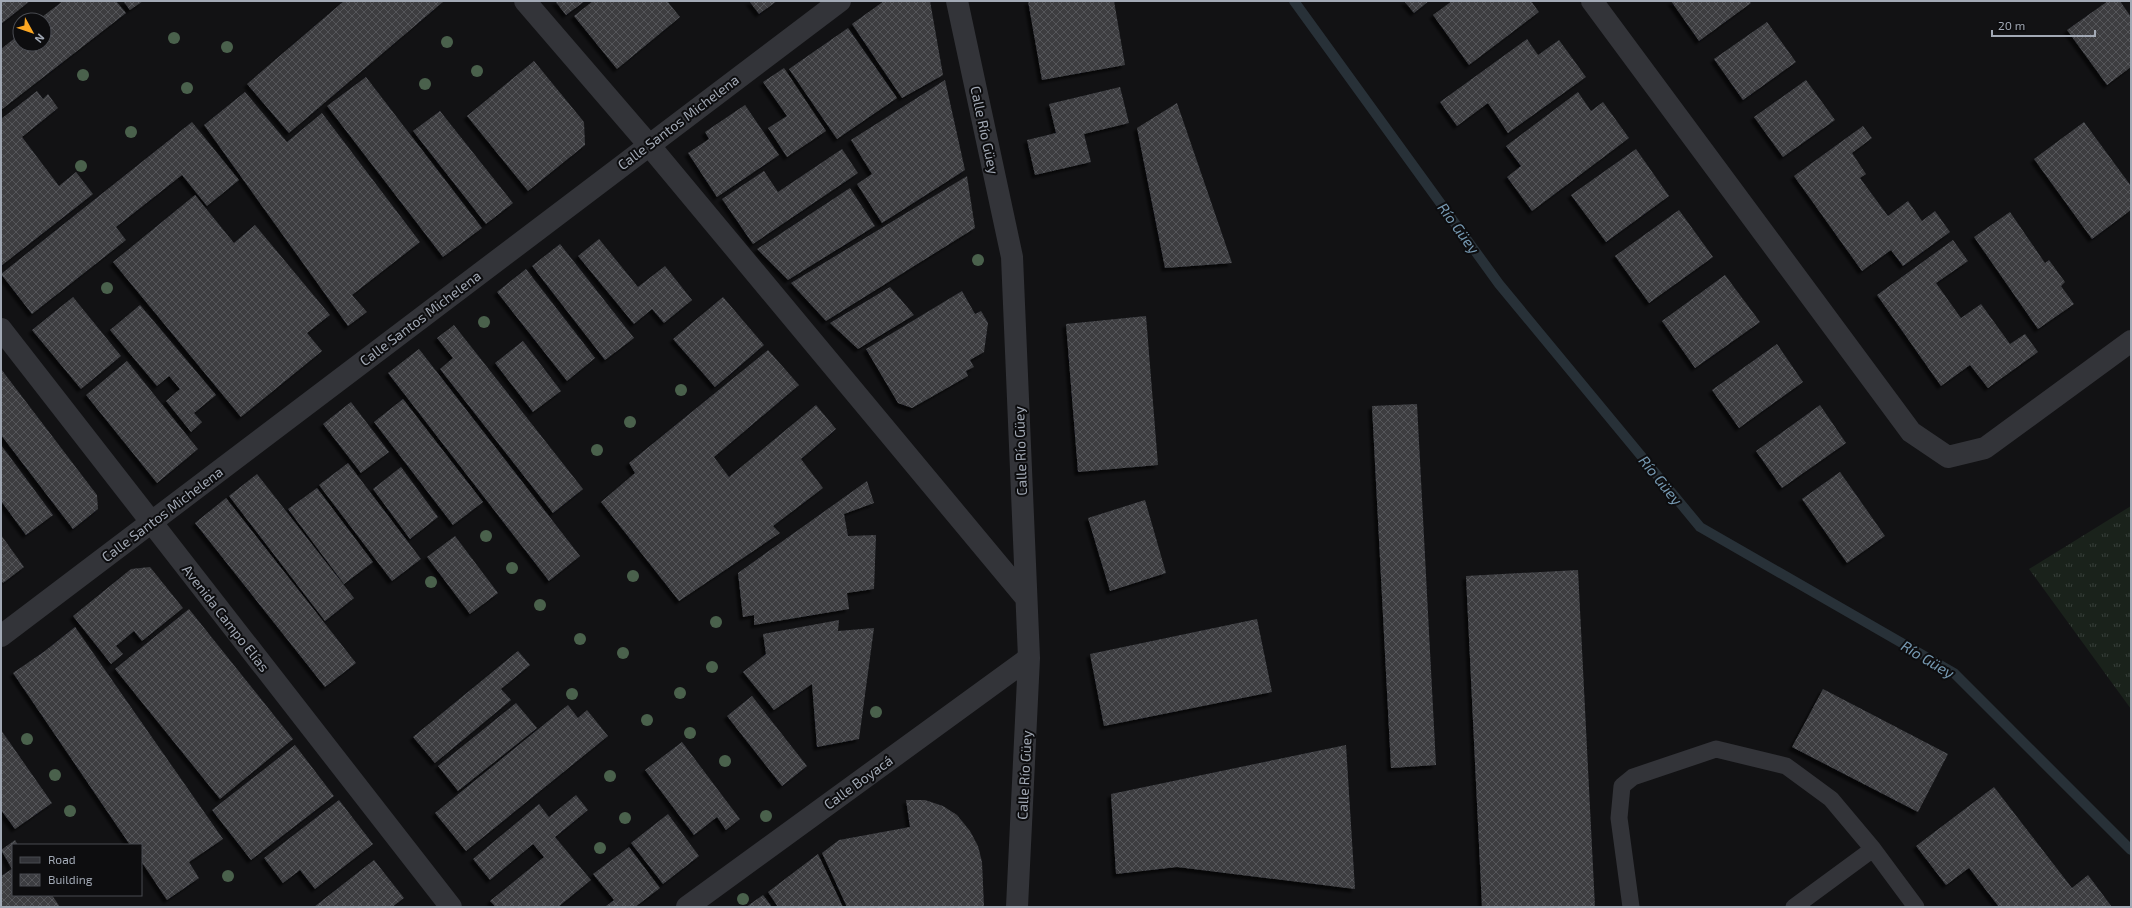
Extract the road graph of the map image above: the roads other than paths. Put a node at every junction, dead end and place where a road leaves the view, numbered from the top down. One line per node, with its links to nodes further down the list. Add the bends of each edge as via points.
1 (525, 1): 5 (street)
2 (840, 1): 5 (street, Calle Santos Michelena)
3 (957, 1): 9 (street, Calle Río Güey, via 1012,258)
4 (1592, 1): 7 (street, via 1912,432 1948,457 1985,448)
5 (649, 145): 8 (street, Calle Santos Michelena); 9 (street)
6 (1, 329): 8 (street, Avenida Campo Elías)
7 (2131, 341)
8 (152, 523): 10 (street, Calle Santos Michelena); 13 (street, Avenida Campo Elías)
9 (1026, 598): 11 (street, Calle Río Güey)
10 (1, 636)
11 (1029, 658): 14 (street, Calle Boyacá); 15 (street, Calle Río Güey)
12 (1873, 849): 16 (lane, via 1830,799 1786,766 1716,749 1633,776 1622,786 1619,818); 17 (lane); 18 (lane)
13 (451, 907)
14 (688, 907)
15 (1017, 907)
16 (1631, 907)
17 (1794, 907)
18 (1916, 907)

